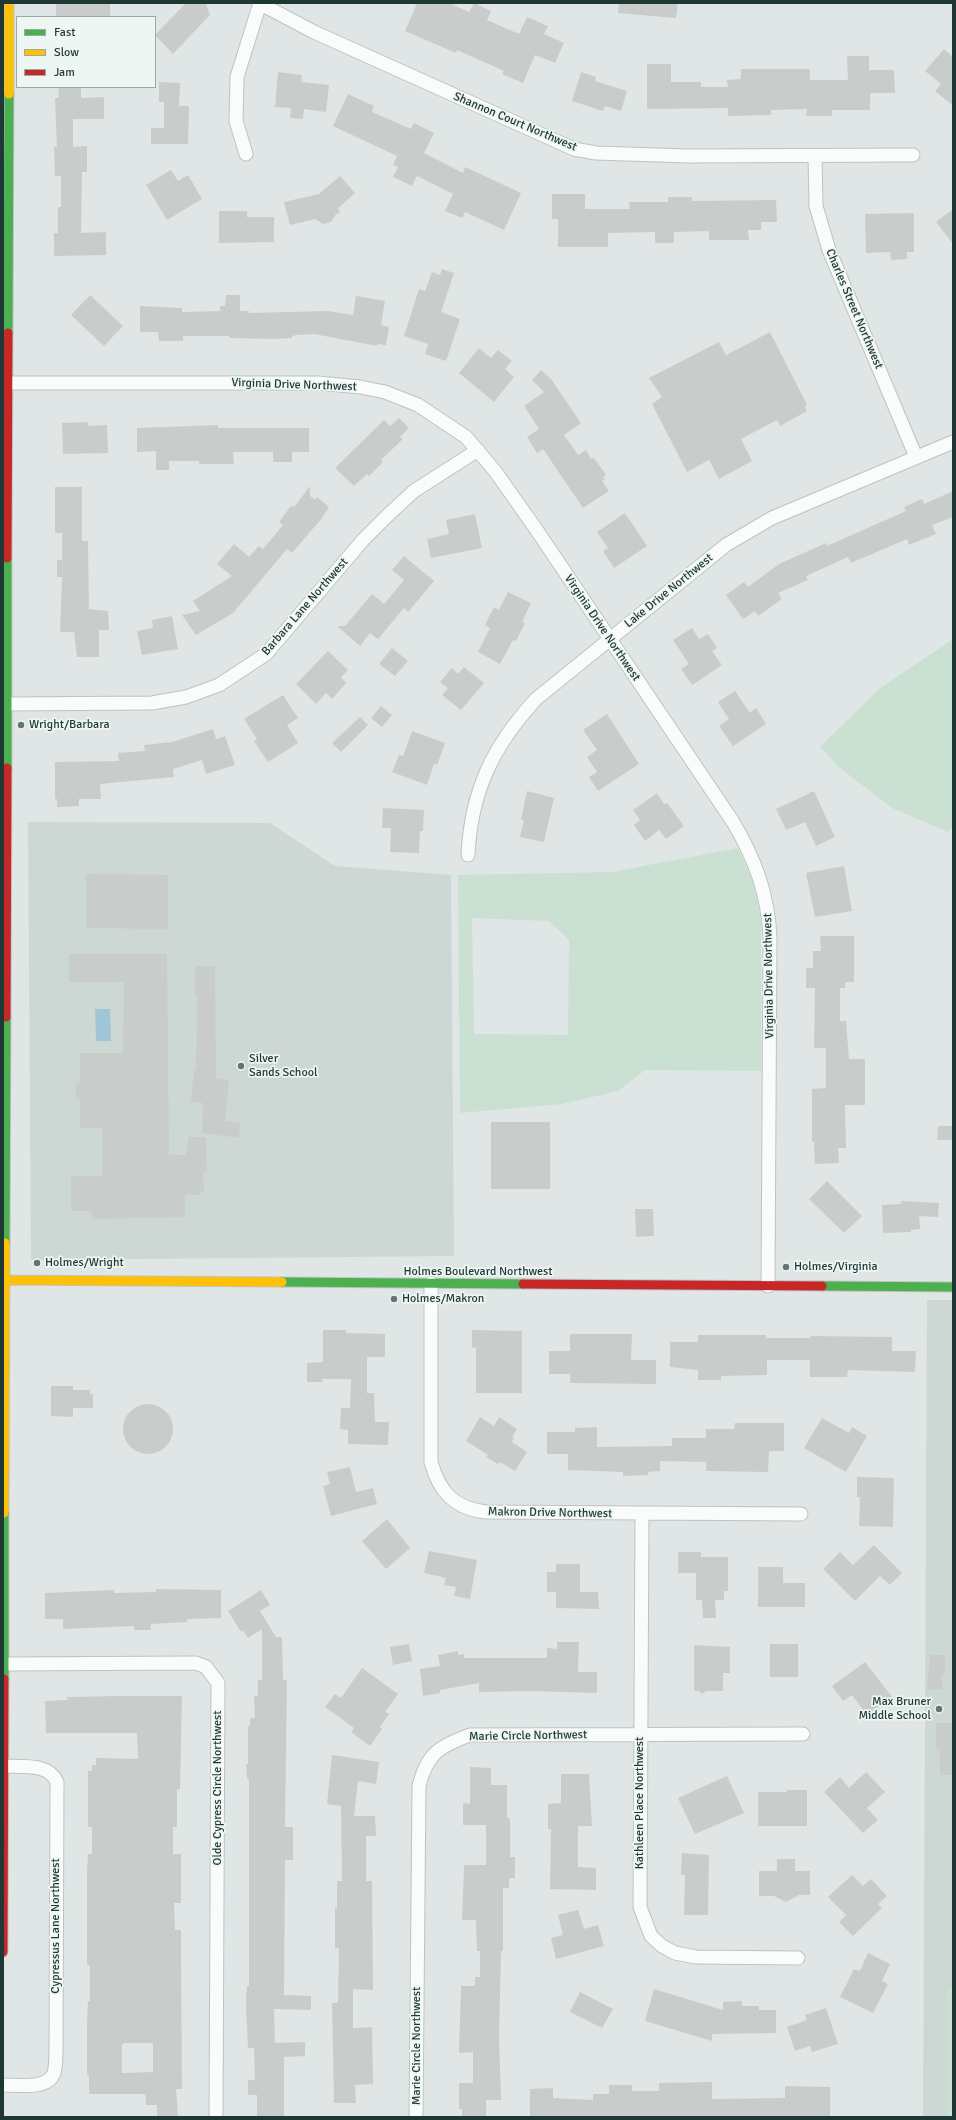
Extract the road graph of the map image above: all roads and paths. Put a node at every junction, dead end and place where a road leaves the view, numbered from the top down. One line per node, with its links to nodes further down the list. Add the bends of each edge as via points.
1 (9, 3): 6 (street)
2 (259, 3): 3 (street, via 237,77 236,121); 4 (street, Shannon Court Northwest, via 314,32 574,149 596,153)
3 (246, 154)
4 (815, 156): 5 (street, Shannon Court Northwest); 10 (street, Charles Street Northwest, via 816,206 826,242)
5 (913, 156)
6 (6, 292): 7 (street)
7 (8, 383): 9 (street, Virginia Drive Northwest, via 318,383 360,387 385,392 418,405 466,437); 12 (street)
8 (953, 442): 10 (street, Lake Drive Northwest)
9 (478, 450): 11 (street, Virginia Drive Northwest, via 538,532); 12 (street, Barbara Lane Northwest, via 414,491 363,540 266,654 219,685 186,697 152,703)
10 (916, 457): 11 (street, Lake Drive Northwest, via 772,518 745,533 726,545)
11 (610, 639): 13 (street, Lake Drive Northwest, via 536,699 515,722 498,747 484,774 475,801); 17 (street, Virginia Drive Northwest, via 733,822 753,859 765,893 770,937)
12 (7, 704): 14 (street)
13 (468, 855)
14 (5, 923): 15 (street)
15 (4, 1280): 16 (street, Holmes Boulevard Northwest); 21 (street)
16 (431, 1283): 17 (street, Holmes Boulevard Northwest); 19 (street, Makron Drive Northwest, via 431,1462 434,1475 447,1496 460,1505 487,1512)
17 (768, 1286): 18 (street, Holmes Boulevard Northwest)
18 (953, 1287)
19 (642, 1514): 20 (street, Makron Drive Northwest); 23 (street, Kathleen Place Northwest)
20 (801, 1514)
21 (4, 1664): 24 (street); 28 (street, Olde Cypress Circle Northwest, via 196,1663 206,1667 218,1683)
22 (803, 1734): 23 (street, Marie Circle Northwest)
23 (641, 1735): 26 (street, Kathleen Place Northwest, via 640,1907 651,1936 675,1953 696,1957); 29 (street, Marie Circle Northwest, via 470,1735 438,1749 430,1758 419,1786)
24 (4, 1766): 25 (street); 27 (street, Cypressus Lane Northwest, via 44,1768 53,1774 56,1782 56,2051 54,2072 49,2081 39,2084)
25 (3, 1952)
26 (798, 1958)
27 (3, 2085)
28 (216, 2117)
29 (416, 2117)

